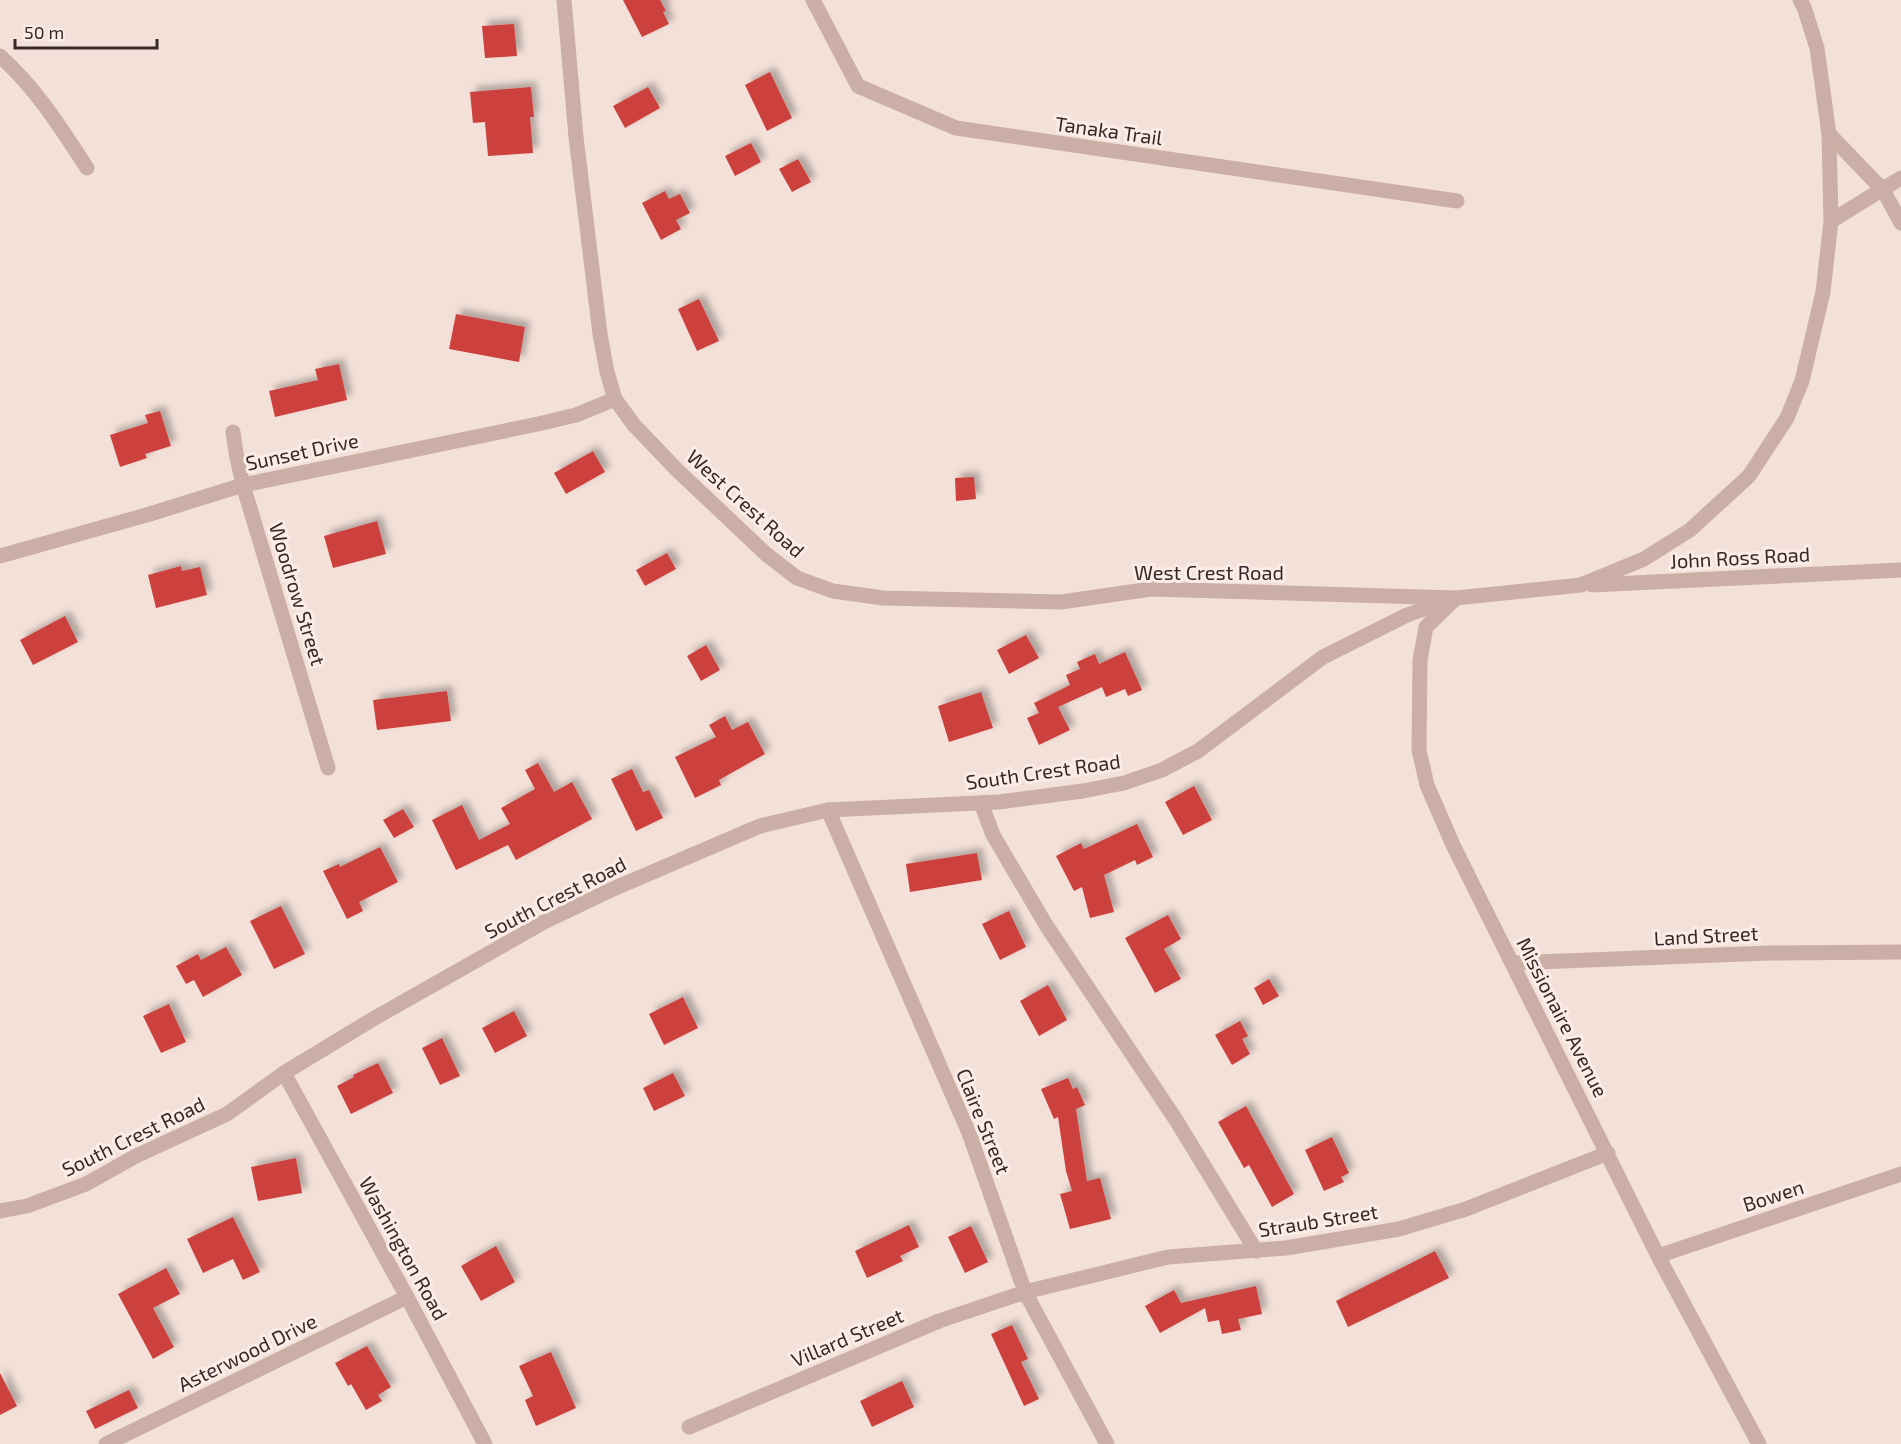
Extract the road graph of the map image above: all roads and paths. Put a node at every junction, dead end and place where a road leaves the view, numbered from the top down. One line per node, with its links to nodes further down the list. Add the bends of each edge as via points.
1 (564, 0): 12 (street, West Crest Road, via 598,322)
2 (813, 0): 9 (street, Tanaka Trail, via 858,86 956,128)
3 (1800, 0): 5 (street, South Crest Road, via 1817,48)
4 (0, 56): 6 (street, via 50,110)
5 (1829, 134): 8 (street); 10 (street, South Crest Road)
6 (87, 168)
7 (1901, 178): 8 (street)
8 (1883, 190): 10 (street); 11 (street)
9 (1457, 201)
10 (1831, 221): 17 (street, South Crest Road, via 1824,292 1802,381 1787,418 1767,450 1749,476 1690,530 1644,559)
11 (1901, 223)
12 (615, 399): 14 (street, Sunset Drive, via 576,415 538,424); 18 (street, West Crest Road, via 677,470 766,554 797,578 833,591 883,597 1061,602 1151,590)
13 (233, 432): 14 (street, Woodrow Street)
14 (243, 485): 15 (street, Sunset Drive); 19 (street, Woodrow Street)
15 (0, 556)
16 (1901, 570): 17 (street, John Ross Road)
17 (1581, 585): 18 (street, South Crest Road)
18 (1456, 598): 20 (street, South Crest Road, via 1407,615 1323,657 1198,752 1162,770 1083,791); 23 (street, Missionaire Avenue, via 1426,627 1420,660 1419,750 1427,784)
19 (328, 768)
20 (981, 803): 21 (street, South Crest Road); 28 (street, via 993,834 1046,925 1176,1120)
21 (828, 810): 24 (street, South Crest Road, via 760,826 544,922); 30 (street, Claire Street, via 969,1133)
22 (1901, 952): 23 (street, Land Street)
23 (1513, 963): 25 (street, Missionaire Avenue)
24 (284, 1073): 27 (street, South Crest Road, via 227,1114 86,1184 27,1206); 31 (street, Washington Road)
25 (1608, 1153): 28 (street, Straub Street, via 1466,1209 1399,1229); 29 (street, Missionaire Avenue)
26 (1901, 1174): 29 (street, Bowen)
27 (0, 1211)
28 (1256, 1251): 30 (street, Straub Street, via 1168,1257)
29 (1658, 1256): 36 (street, Missionaire Avenue)
30 (1025, 1292): 32 (street, Villard Street, via 939,1321); 35 (street, Claire Street)
31 (407, 1297): 33 (street, Asterwood Drive); 34 (street, Washington Road)
32 (689, 1427)
33 (106, 1444)
34 (485, 1444)
35 (1107, 1444)
36 (1759, 1444)

